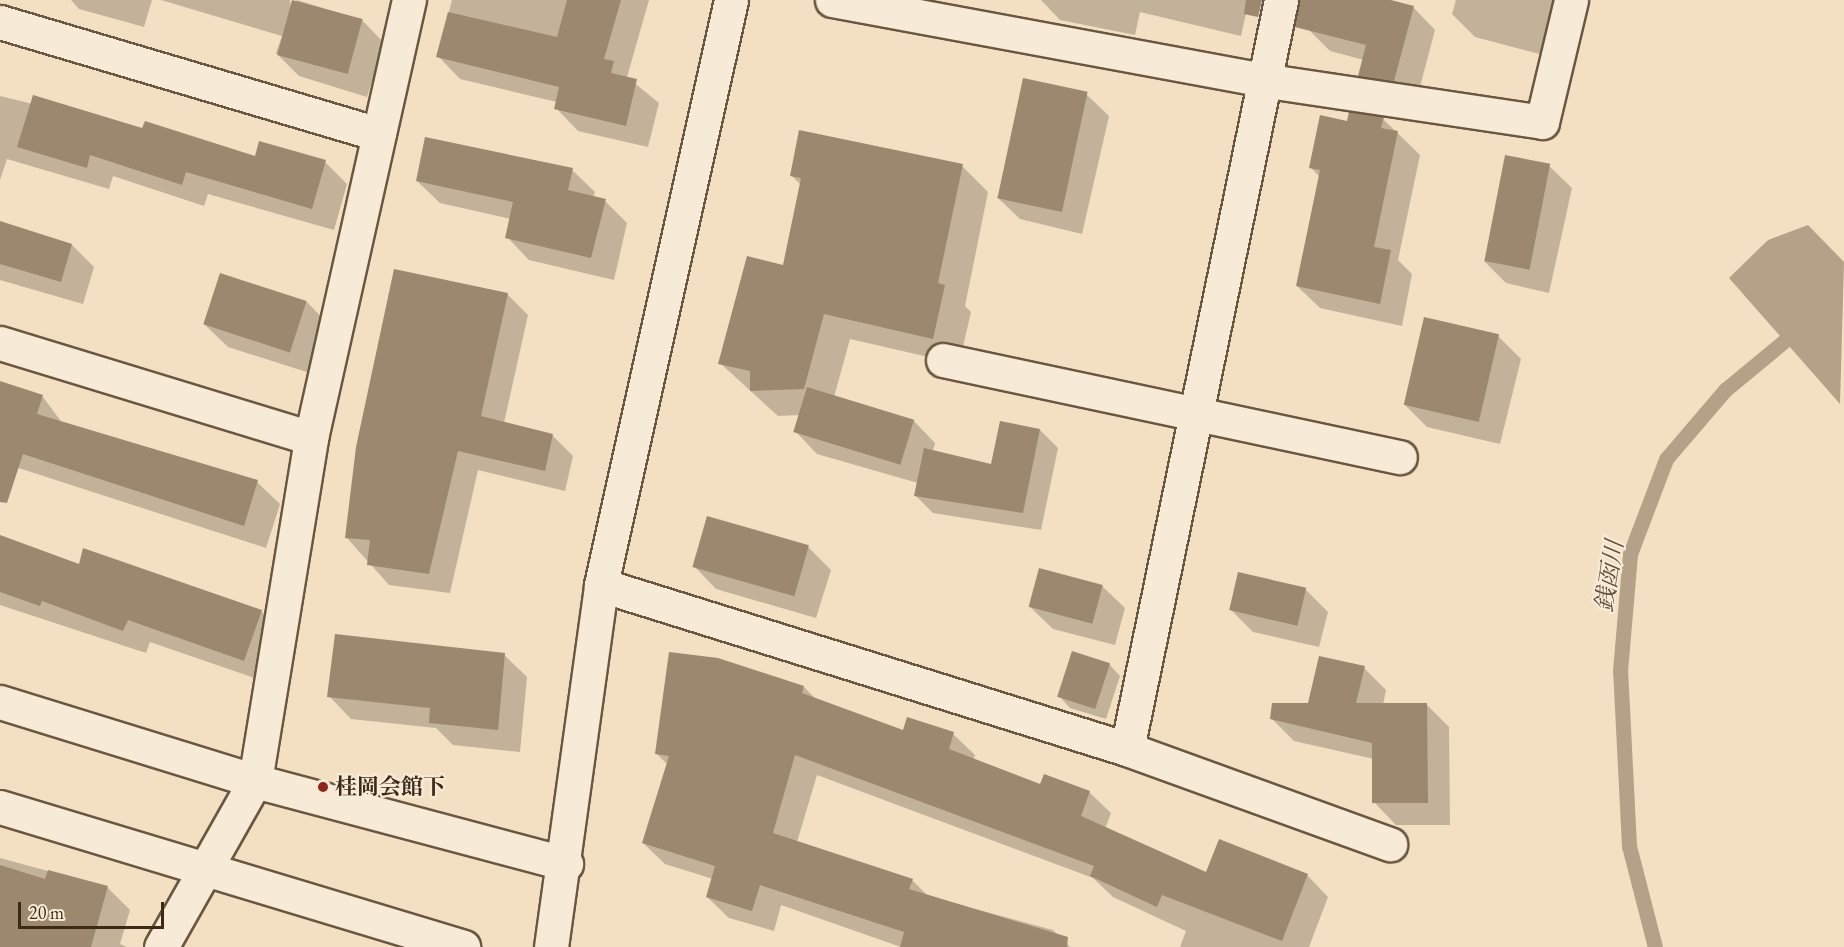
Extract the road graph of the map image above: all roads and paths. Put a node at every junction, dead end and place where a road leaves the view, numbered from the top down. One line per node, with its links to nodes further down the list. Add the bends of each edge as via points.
1 (409, 0): 8 (street)
2 (730, 0): 14 (street)
3 (832, 0): 7 (street)
4 (1281, 0): 7 (street)
5 (1571, 0): 7 (street, via 1542,122)
6 (0, 22): 8 (street)
7 (1262, 80): 11 (street)
8 (379, 135): 12 (street)
9 (0, 344): 12 (street)
10 (943, 360): 11 (street)
11 (1195, 413): 13 (street); 16 (street)
12 (311, 438): 17 (street)
13 (1400, 457)
14 (601, 585): 16 (street); 20 (street)
15 (0, 702): 17 (street)
16 (1127, 749): 19 (street)
17 (255, 781): 20 (street); 21 (street)
18 (0, 807): 21 (street)
19 (1390, 844)
20 (566, 864): 24 (street)
21 (201, 870): 22 (street); 23 (street)
22 (161, 947)
23 (463, 947)
24 (551, 947)

